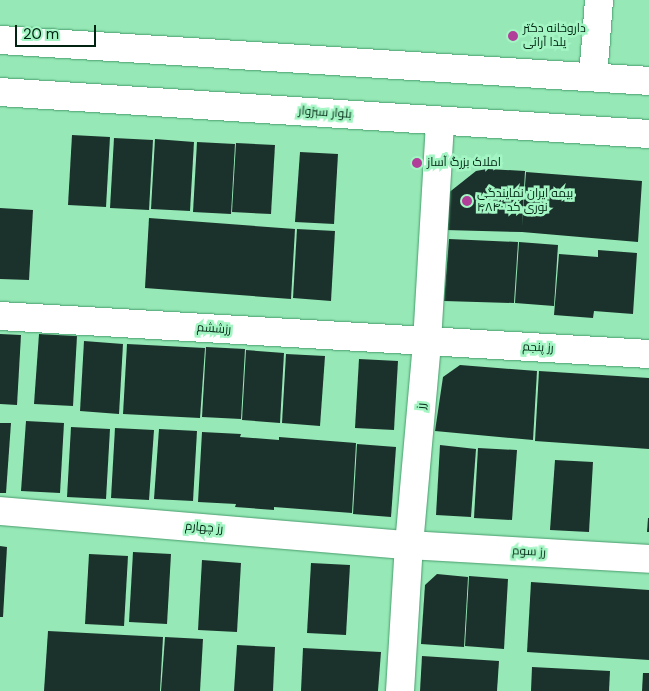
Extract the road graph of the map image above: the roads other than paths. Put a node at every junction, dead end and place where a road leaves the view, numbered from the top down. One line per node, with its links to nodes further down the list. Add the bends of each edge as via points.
1 (599, 0): 3 (street)
2 (0, 40): 3 (street)
3 (593, 77): 4 (street)
4 (649, 81)
5 (0, 92): 6 (street, بلوار سبزوار)
6 (440, 121): 7 (street, بلوار سبزوار); 9 (street, رز)
7 (649, 134)
8 (0, 316): 9 (street, رزششم)
9 (427, 342): 10 (street, رز پنجم); 12 (street, رز)
10 (649, 354)
11 (0, 511): 12 (street, رز چهارم)
12 (409, 545): 13 (street, رز سوم); 14 (street, رز)
13 (649, 559)
14 (400, 691)

